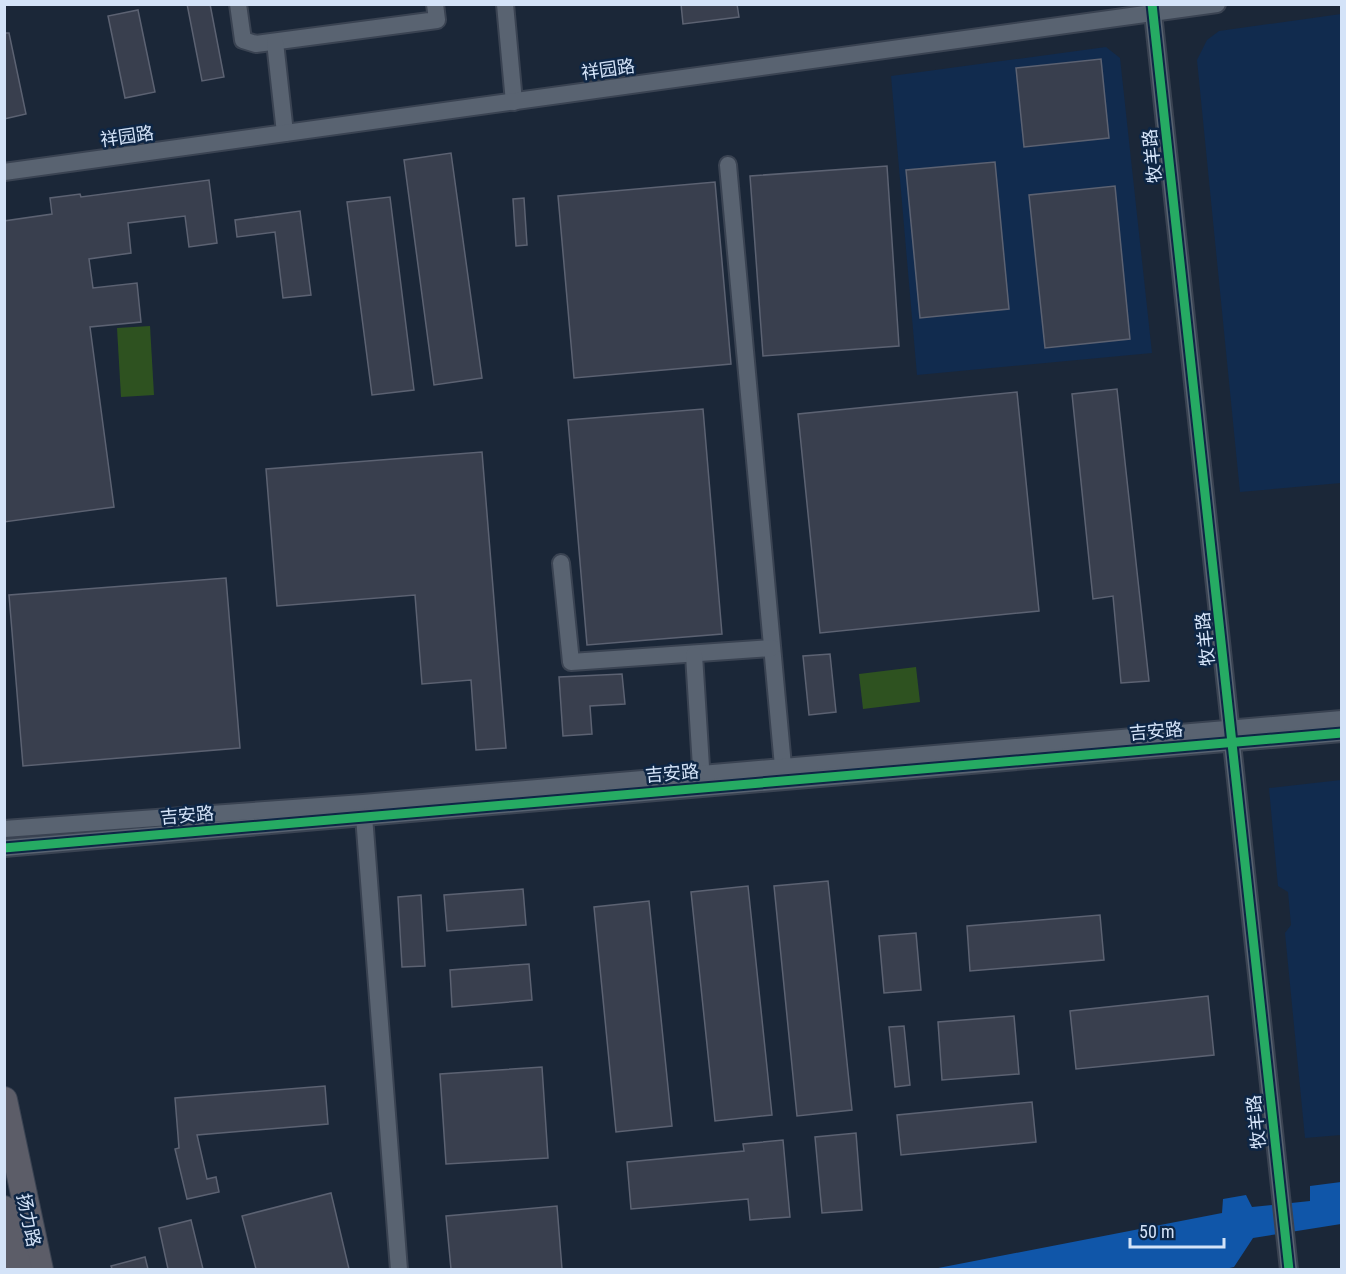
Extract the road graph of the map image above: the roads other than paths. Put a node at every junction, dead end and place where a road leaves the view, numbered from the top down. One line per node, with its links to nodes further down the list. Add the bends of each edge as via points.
1 (238, 4): 6 (street, via 243,40 256,44)
2 (435, 4): 6 (street, via 437,20)
3 (505, 4): 7 (street)
4 (1217, 4): 5 (street, 祥园路)
5 (1153, 9): 7 (street, 祥园路); 16 (street, 牧羊路)
6 (275, 42): 8 (street)
7 (514, 102): 8 (street, 祥园路)
8 (285, 134): 10 (street, 祥园路)
9 (728, 165): 12 (street)
10 (4, 172)
11 (561, 563): 13 (street, via 571,662)
12 (772, 648): 13 (street); 17 (street)
13 (694, 655): 18 (street)
14 (1341, 719): 16 (street, 吉安路)
15 (1341, 733): 16 (street, 吉安路)
16 (1232, 734): 17 (street, 吉安路); 27 (street, 牧羊路)
17 (784, 773): 18 (street, 吉安路)
18 (702, 780): 19 (street, 吉安路); 20 (street, 吉安路)
19 (364, 816): 21 (street, 吉安路); 26 (street)
20 (4, 829)
21 (4, 848)
22 (4, 1100): 25 (highway, 扬力路)
23 (4, 1209): 24 (highway, 扬力路)
24 (19, 1269)
25 (40, 1269)
26 (399, 1269)
27 (1289, 1269)

